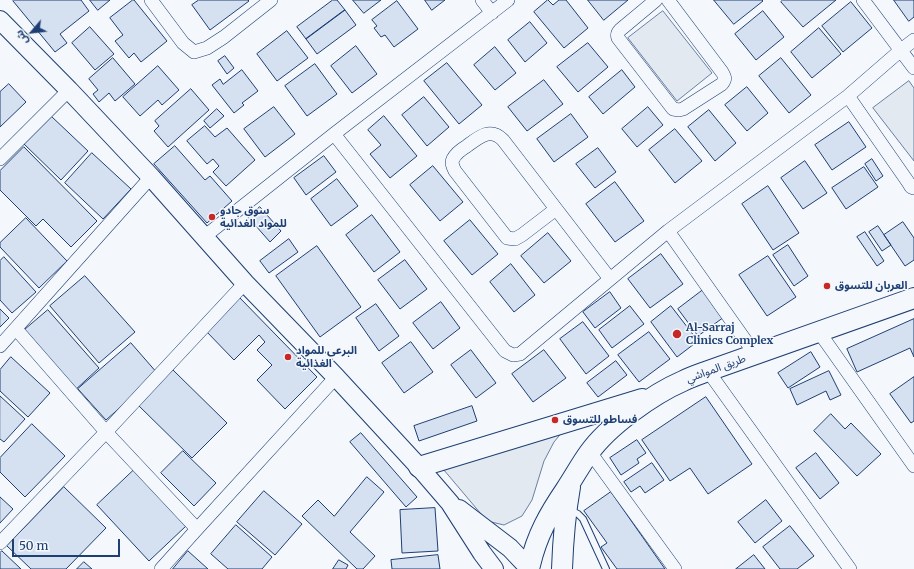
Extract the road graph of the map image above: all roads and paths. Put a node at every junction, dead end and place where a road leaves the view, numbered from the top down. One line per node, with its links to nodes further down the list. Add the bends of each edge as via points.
1 (151, 0): 2 (street, via 183,43 194,52 207,48 224,37)
2 (271, 0)
3 (482, 0): 8 (street)
4 (508, 0): 8 (street)
5 (656, 0): 6 (street, via 617,35 673,108 679,110 722,84 725,78)
6 (668, 0)
7 (863, 0): 11 (street)
8 (492, 13): 15 (street)
9 (0, 20): 13 (street)
10 (914, 40): 11 (street)
11 (901, 50): 12 (street); 14 (street)
12 (914, 68)
13 (69, 90): 16 (street); 17 (street)
14 (848, 96): 18 (street); 20 (street)
15 (334, 134): 21 (street); 22 (street, via 506,352 520,354)
16 (0, 159)
17 (151, 177): 21 (street); 25 (street)
18 (914, 188)
19 (556, 209): 19 (street, via 498,135 484,134 458,152 453,160 452,166 455,171 507,238 515,239 522,235); 22 (street)
20 (668, 232): 22 (street); 28 (street)
21 (204, 237): 23 (street)
22 (610, 279)
23 (245, 284): 30 (street); 32 (street)
24 (914, 298): 26 (main road, طريق المواشي)
25 (16, 329): 27 (street); 32 (street)
26 (819, 332): 28 (main road, طريق المواشي); 34 (street)
27 (0, 346)
28 (755, 354): 29 (main road, طريق المواشي)
29 (708, 371): 31 (main road, طريق المواشي); 48 (street)
30 (336, 377): 35 (street); 39 (street)
31 (656, 395): 33 (main road, طريق المواشي, via 605,435); 35 (main road)
32 (106, 432): 39 (street); 40 (street)
33 (590, 452): 36 (main road, طريق المواشي); 47 (street)
34 (914, 466)
35 (419, 467): 37 (street)
36 (572, 480): 38 (main road, طريق المواشي); 41 (main road, طريق المواشي, via 544,524)
37 (450, 503): 41 (street, via 510,548); 43 (street)
38 (566, 508): 45 (main road, طريق المواشي); 46 (lane, via 583,519)
39 (197, 529): 42 (street)
40 (0, 543)
41 (527, 567): 44 (main road, via 542,564)
42 (161, 569)
43 (494, 569)
44 (553, 569)
45 (562, 569)
46 (606, 569)
47 (675, 569)
48 (850, 569)

